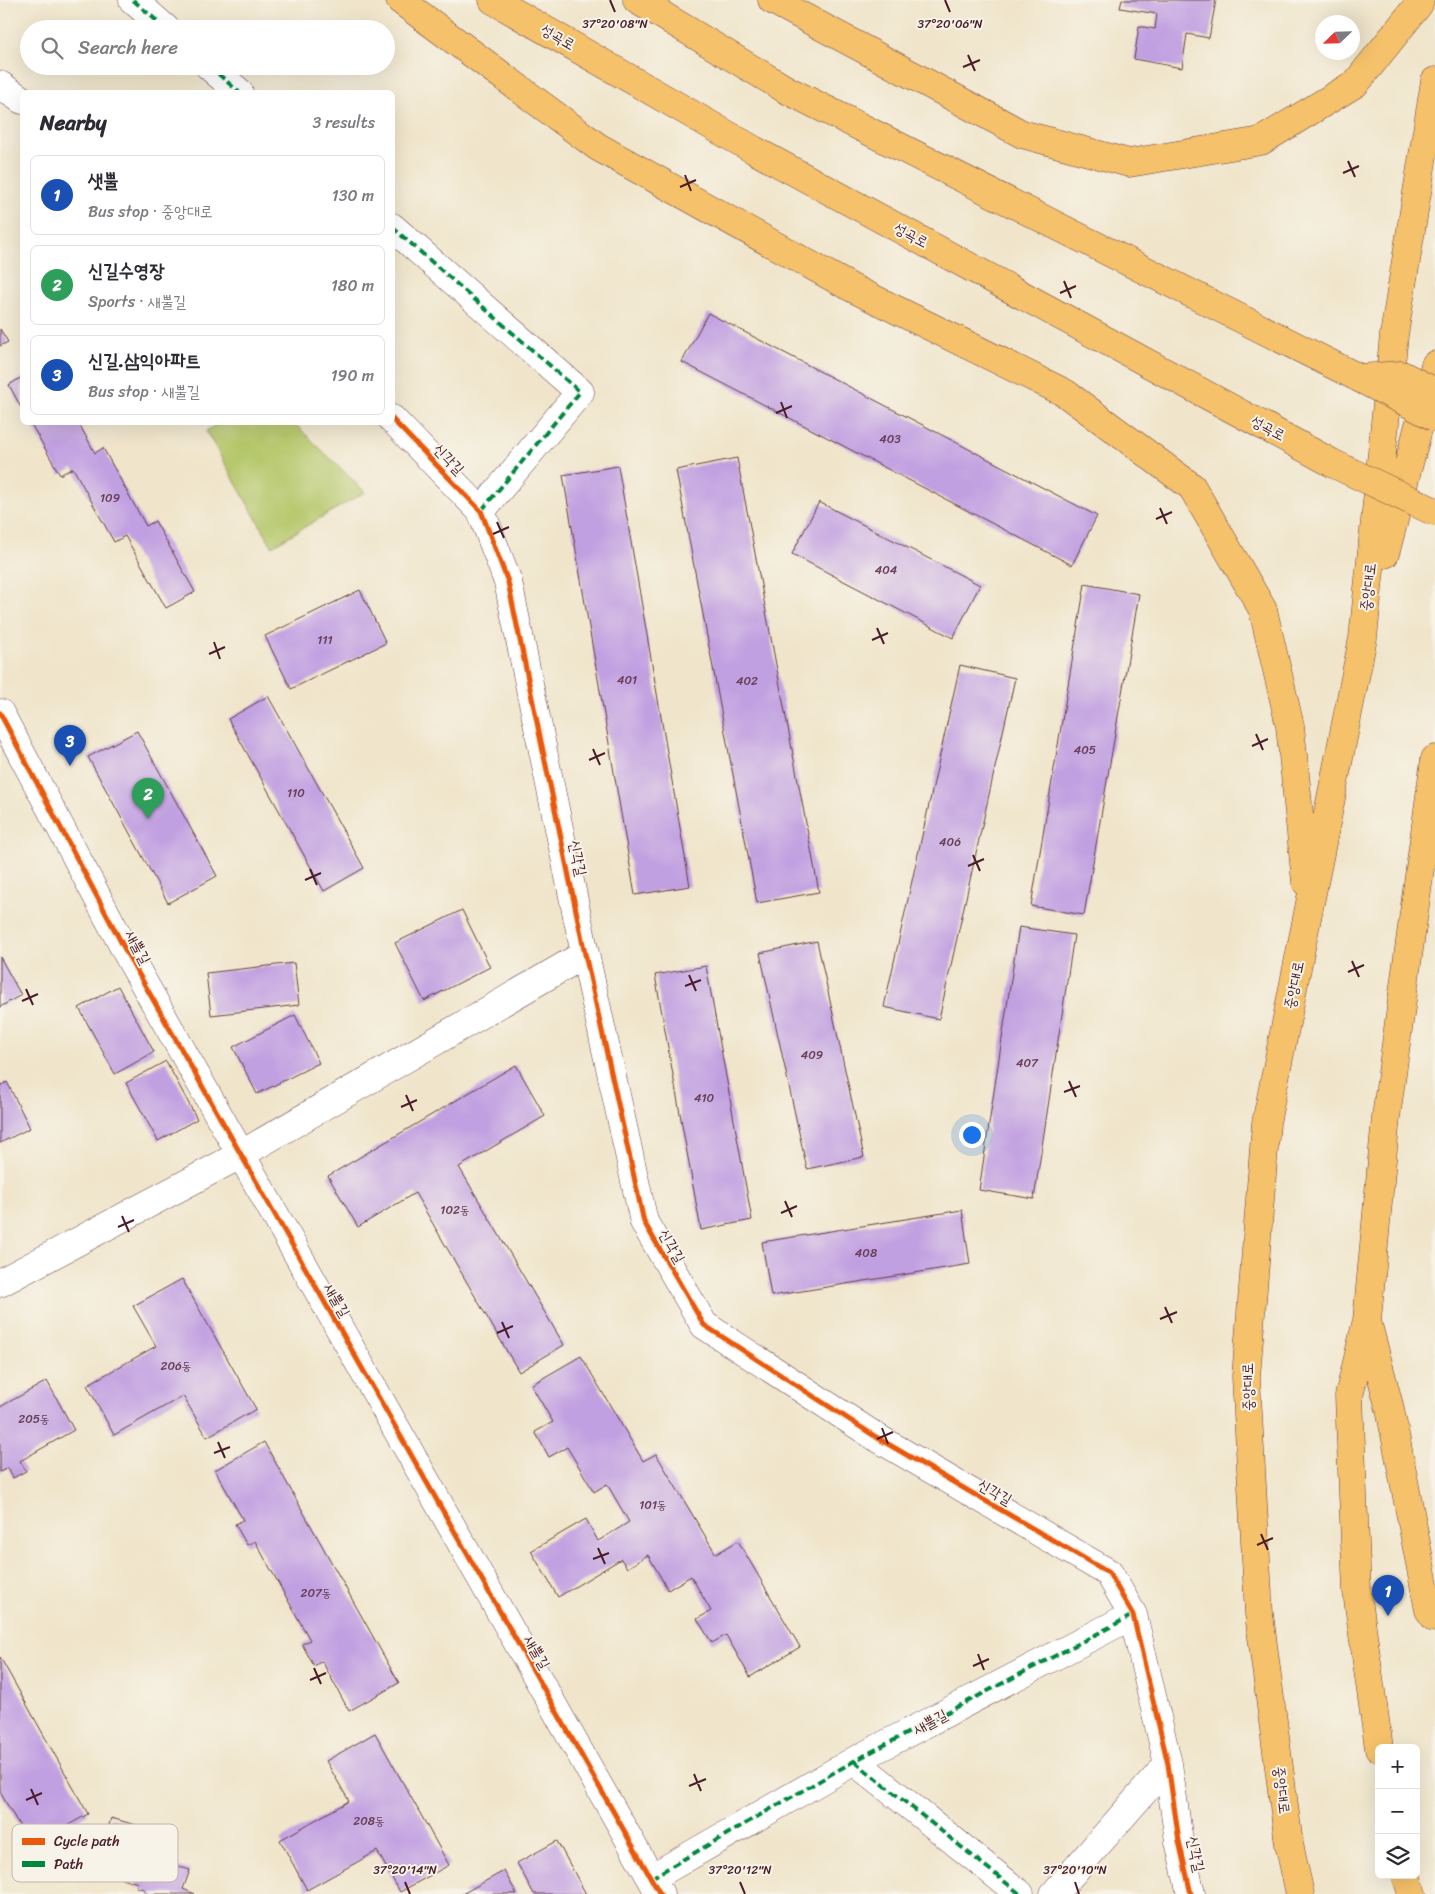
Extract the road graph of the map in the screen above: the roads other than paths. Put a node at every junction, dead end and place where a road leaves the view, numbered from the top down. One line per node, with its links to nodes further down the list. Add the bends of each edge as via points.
1 (133, 0): 7 (street)
2 (400, 0): 24 (main road, via 598,147 850,287 1065,393 1192,487 1263,610 1290,726)
3 (493, 0): 20 (main road, 성곡로, bridge, via 754,150 1334,464)
4 (637, 0): 15 (main road, via 787,90)
5 (772, 0): 6 (main road, via 1022,134 1129,163 1261,141 1356,84)
6 (1420, 0)
7 (156, 20)
8 (219, 75): 11 (street)
9 (1435, 81): 21 (main road, 중앙대로, via 1394,335)
10 (0, 85): 12 (street)
11 (237, 90)
12 (20, 99)
13 (395, 230): 19 (street, via 580,392)
14 (1435, 365): 21 (main road)
15 (1360, 378): 16 (main road, bridge, via 1402,375); 17 (main road, bridge)
16 (1435, 392)
17 (1435, 417)
18 (395, 422): 19 (street, 신각길)
19 (481, 511): 25 (street, 신각길, via 508,582)
20 (1435, 512)
21 (1363, 638): 24 (main road, 중앙대로)
22 (0, 713): 26 (street, 새뿔길, via 129,957)
23 (1435, 758): 28 (main road, via 1386,1117)
24 (1309, 910): 39 (main road, 중앙대로, via 1266,1123 1246,1377 1259,1614 1289,1844)
25 (585, 954): 26 (street); 29 (street, 신각길, via 644,1222 704,1325 876,1436 1109,1573)
26 (240, 1155): 27 (street); 35 (street, 새뿔길)
27 (0, 1283)
28 (1367, 1320): 30 (main road, via 1390,1409 1429,1610); 31 (main road, via 1349,1396 1357,1592)
29 (1133, 1615): 32 (street, 새뿔길); 33 (street, 신각길)
30 (1435, 1618)
31 (1378, 1744)
32 (854, 1762): 35 (street, 새뿔길); 36 (street)
33 (1168, 1764): 37 (street); 38 (street, 신각길, via 1179,1841)
34 (1407, 1879): 40 (main road)
35 (656, 1886)
36 (1020, 1894)
37 (1054, 1894)
38 (1192, 1894)
39 (1300, 1894)
40 (1412, 1894)

